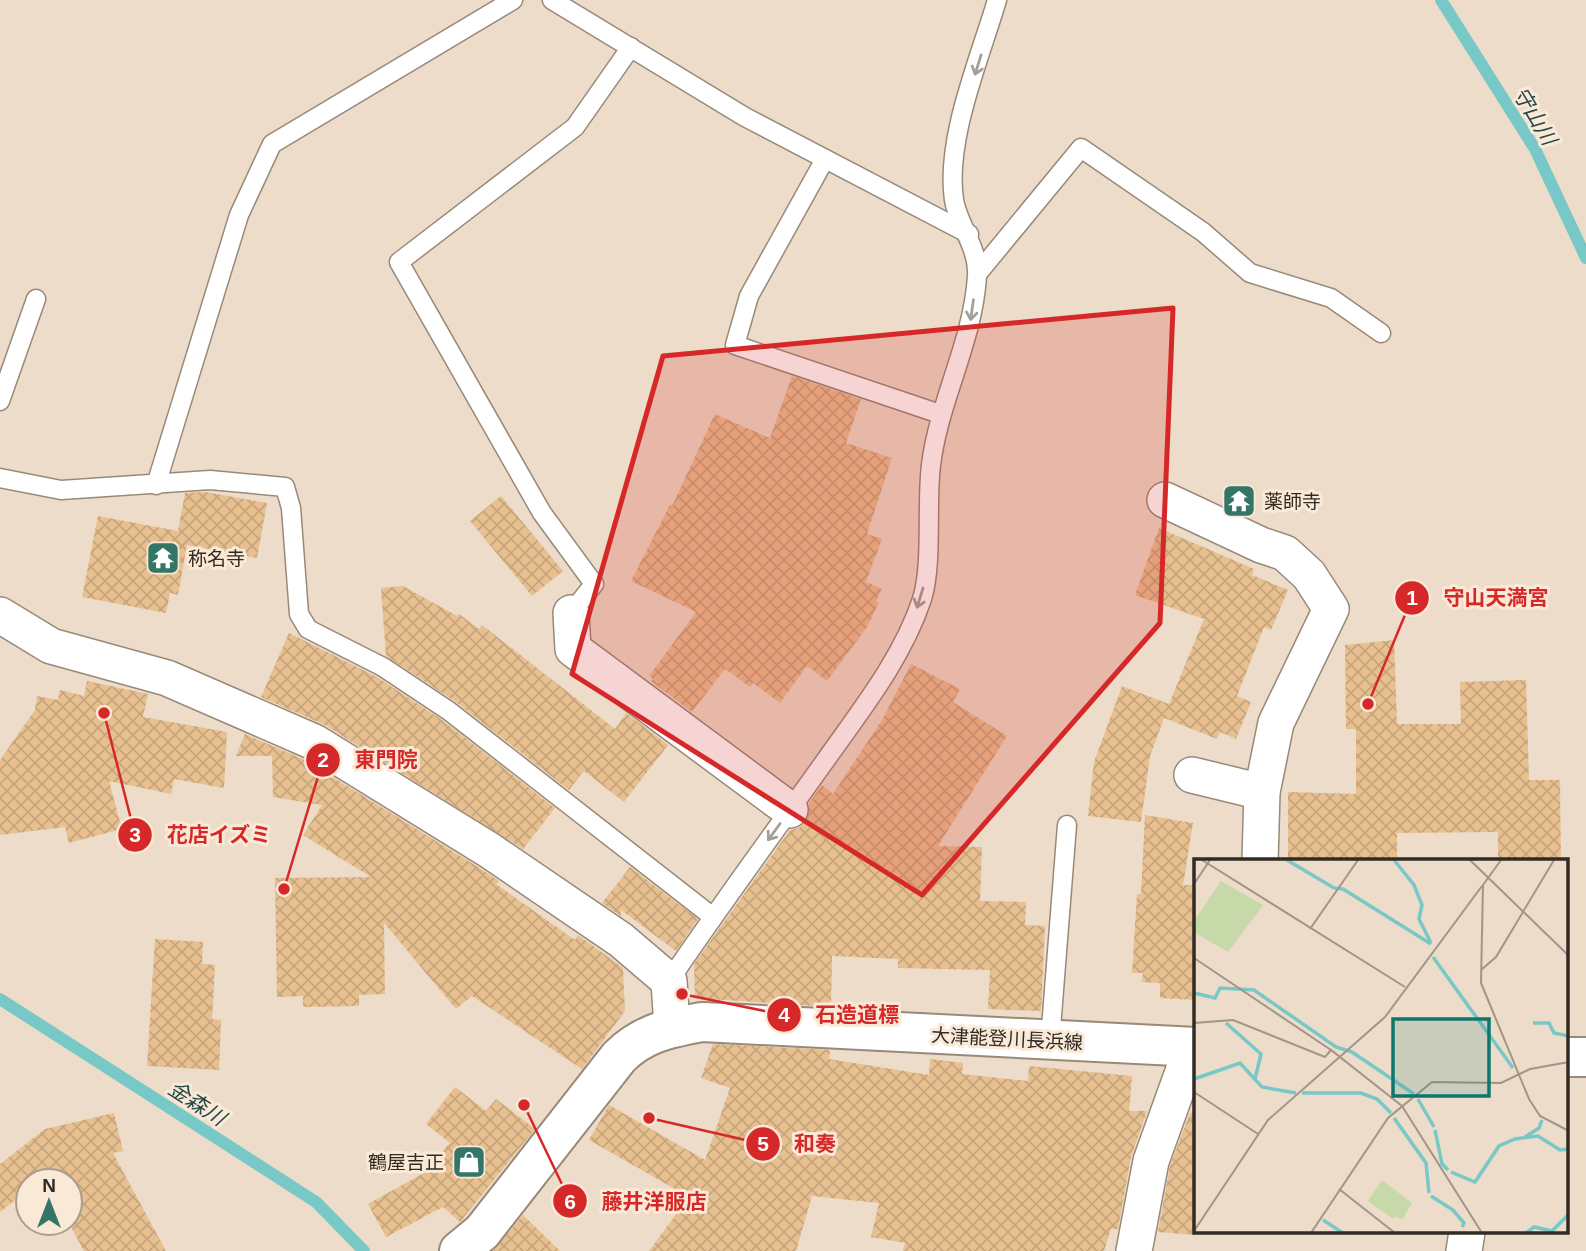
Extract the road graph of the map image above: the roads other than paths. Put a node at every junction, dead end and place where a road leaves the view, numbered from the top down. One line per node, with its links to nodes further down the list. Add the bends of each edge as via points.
1 (513, 0): 13 (lane, via 272,144 239,215)
2 (552, 0): 4 (lane)
3 (997, 0): 6 (lane, one-way to 6, via 961,122 954,165 954,201)
4 (631, 47): 5 (lane, via 745,117); 15 (lane, via 575,127 399,262 542,513 594,584)
5 (825, 159): 6 (lane); 11 (lane, via 749,296 735,345)
6 (969, 234): 7 (lane)
7 (978, 273): 9 (lane, via 1081,148 1203,232 1250,273 1331,298); 11 (lane, one-way to 11, via 970,325)
8 (36, 299): 10 (lane)
9 (1381, 333)
10 (0, 401)
11 (940, 414): 19 (lane, one-way to 19, via 928,489 922,598 888,671)
12 (0, 478): 13 (lane, via 61,490)
13 (156, 485): 22 (lane, via 210,480 285,487 292,508 299,614 308,629 383,667 449,711)
14 (1166, 500): 18 (street, via 1286,553 1309,575 1331,609 1276,723)
15 (571, 613): 19 (street, via 572,649)
16 (0, 615): 23 (street, via 51,646 167,678 314,742 489,850 621,940)
17 (1192, 775): 18 (street)
18 (1262, 792): 21 (street)
19 (790, 810): 22 (lane, one-way to 22)
20 (1067, 825): 25 (lane)
21 (1260, 859)
22 (713, 917): 23 (lane)
23 (669, 981): 24 (street)
24 (672, 1027): 25 (main road, 大津能登川長浜線, via 702,1022); 29 (main road, 大津能登川長浜線, via 643,1036 618,1057 482,1232)
25 (1050, 1041): 26 (main road, 大津能登川長浜線)
26 (1194, 1047): 30 (street, via 1151,1161)
27 (1568, 1057): 28 (main road)
28 (1586, 1057)
29 (459, 1251)
30 (1134, 1251)

